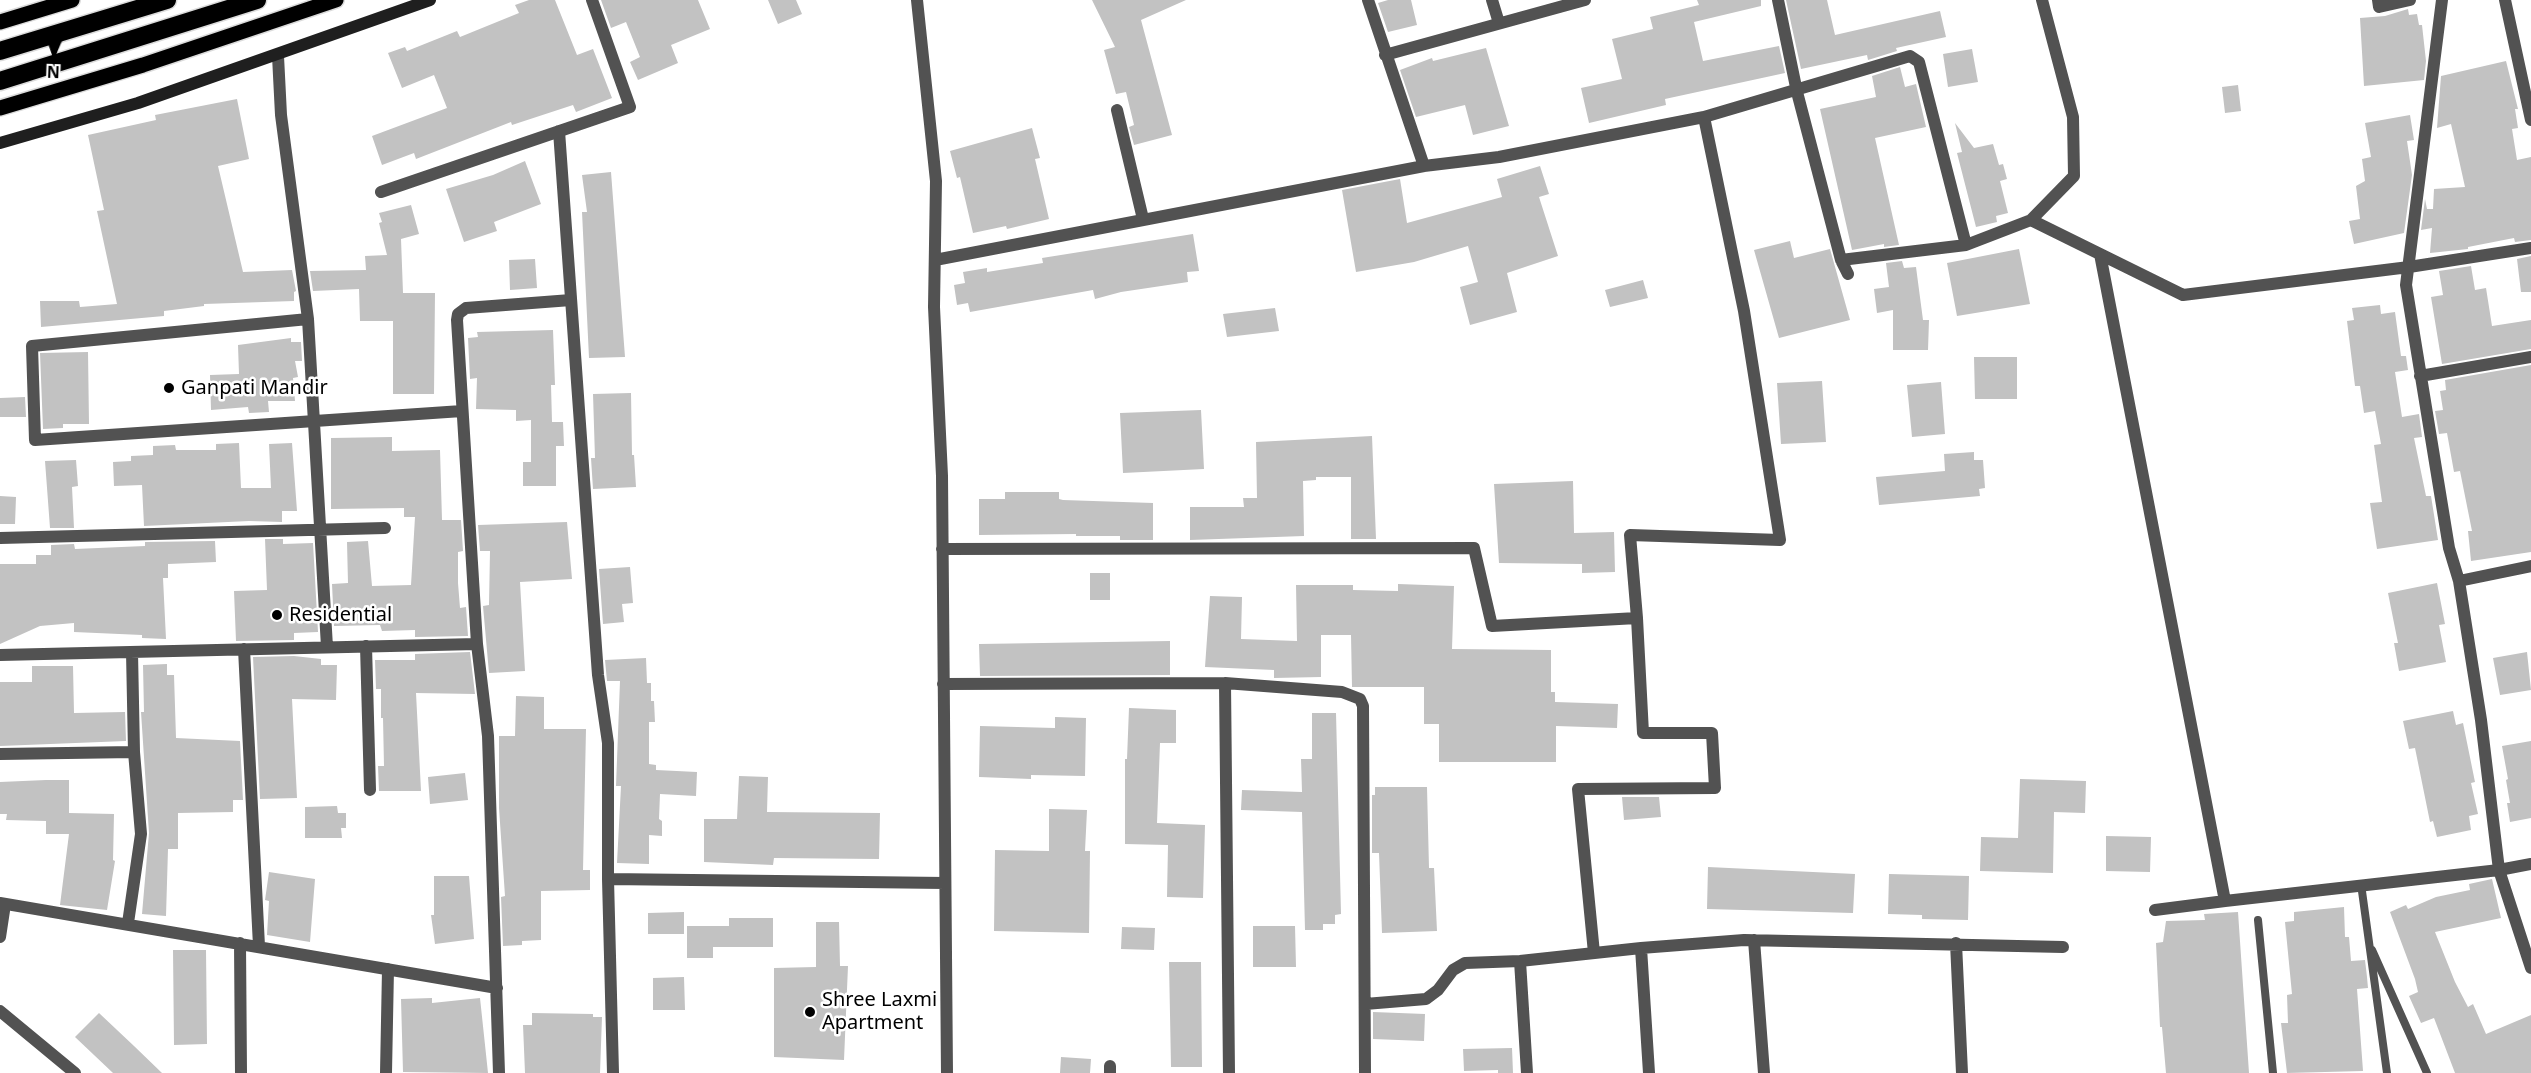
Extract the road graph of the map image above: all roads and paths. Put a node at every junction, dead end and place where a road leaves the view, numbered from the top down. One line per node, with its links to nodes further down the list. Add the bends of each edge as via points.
1 (72, 0): 17 (main road)
2 (167, 0): 19 (highway)
3 (256, 0): 22 (highway)
4 (336, 0): 24 (main road)
5 (430, 0): 21 (street)
6 (592, 0): 28 (street, via 630,107)
7 (917, 0): 37 (street, via 936,181)
8 (1368, 0): 20 (street)
9 (1492, 0): 18 (street)
10 (1585, 0): 18 (street)
11 (1778, 0): 23 (street)
12 (2042, 0): 33 (street, via 2073,117 2074,176)
13 (2378, 0): 14 (street, via 2379,6)
14 (2410, 0)
15 (2442, 0): 39 (street)
16 (2505, 0): 27 (street)
17 (0, 22)
18 (1499, 23): 20 (street)
19 (0, 51)
20 (1385, 55): 30 (street)
21 (278, 56): 29 (street, via 138,103); 42 (street, via 281,115)
22 (0, 81)
23 (1797, 92): 26 (street); 34 (street, via 1904,58 1917,59); 38 (street)
24 (0, 108)
25 (1117, 110): 32 (street)
26 (1704, 117): 30 (street, via 1499,157); 53 (street, via 1744,310 1780,540 1630,536)
27 (2531, 120)
28 (559, 131): 31 (street); 41 (street)
29 (0, 143)
30 (1424, 166): 32 (street)
31 (381, 192)
32 (1143, 219): 37 (street)
33 (2031, 220): 34 (street); 36 (street)
34 (1966, 245): 38 (street)
35 (2531, 248): 39 (street)
36 (2100, 254): 39 (street, via 2183,295); 70 (street)
37 (935, 260): 50 (street)
38 (1841, 260): 40 (street)
39 (2409, 267): 44 (street, via 2406,285)
40 (1848, 274)
41 (571, 300): 45 (street, via 462,309 458,320); 67 (street, via 598,675 608,743)
42 (308, 319): 46 (street); 46 (street, via 32,346 35,440)
43 (2531, 357): 44 (street)
44 (2420, 376): 52 (street)
45 (462, 411): 46 (street); 54 (street)
46 (314, 421): 48 (street)
47 (386, 528): 48 (street)
48 (320, 529): 49 (street); 56 (street)
49 (0, 538)
50 (942, 549): 53 (street, via 1474,548 1492,626); 61 (street)
51 (2531, 566): 52 (street)
52 (2458, 581): 66 (street, via 2481,720)
53 (1637, 618): 83 (street, via 1642,733 1712,733 1715,788 1578,789)
54 (477, 644): 55 (street); 87 (street, via 488,736)
55 (366, 646): 56 (street); 64 (street)
56 (327, 647): 57 (street)
57 (244, 649): 58 (street); 80 (street)
58 (132, 652): 59 (street); 62 (street)
59 (0, 655)
60 (1225, 683): 61 (street); 88 (street, via 1342,692 1353,695 1363,706); 96 (street)
61 (943, 684): 68 (street)
62 (134, 752): 63 (street); 74 (street, via 141,834)
63 (0, 754)
64 (370, 790)
65 (2531, 864): 66 (street)
66 (2499, 870): 69 (street); 85 (street)
67 (608, 879): 68 (street); 94 (street)
68 (945, 884): 95 (street)
69 (2361, 884): 70 (street); 77 (lane)
70 (2224, 901): 72 (street)
71 (2, 903): 74 (street); 75 (street)
72 (2154, 910)
73 (2258, 920): 102 (lane)
74 (128, 923): 78 (street)
75 (0, 937)
76 (1754, 940): 79 (street); 82 (street); 100 (street)
77 (2368, 941): 103 (lane); 104 (lane)
78 (240, 943): 80 (street); 91 (street)
79 (1956, 943): 81 (street); 101 (street)
80 (259, 946): 86 (street)
81 (2063, 947)
82 (1641, 948): 83 (street); 99 (street)
83 (1594, 953): 84 (street)
84 (1520, 961): 88 (street, via 1465,963 1426,999); 98 (street)
85 (2531, 968)
86 (388, 969): 87 (street); 92 (street)
87 (497, 988): 93 (street)
88 (1365, 1004): 97 (street)
89 (0, 1011): 90 (street)
90 (75, 1073)
91 (241, 1073)
92 (386, 1073)
93 (499, 1073)
94 (613, 1073)
95 (947, 1073)
96 (1229, 1073)
97 (1365, 1073)
98 (1527, 1073)
99 (1649, 1073)
100 (1764, 1073)
101 (1962, 1073)
102 (2272, 1073)
103 (2387, 1073)
104 (2427, 1073)

